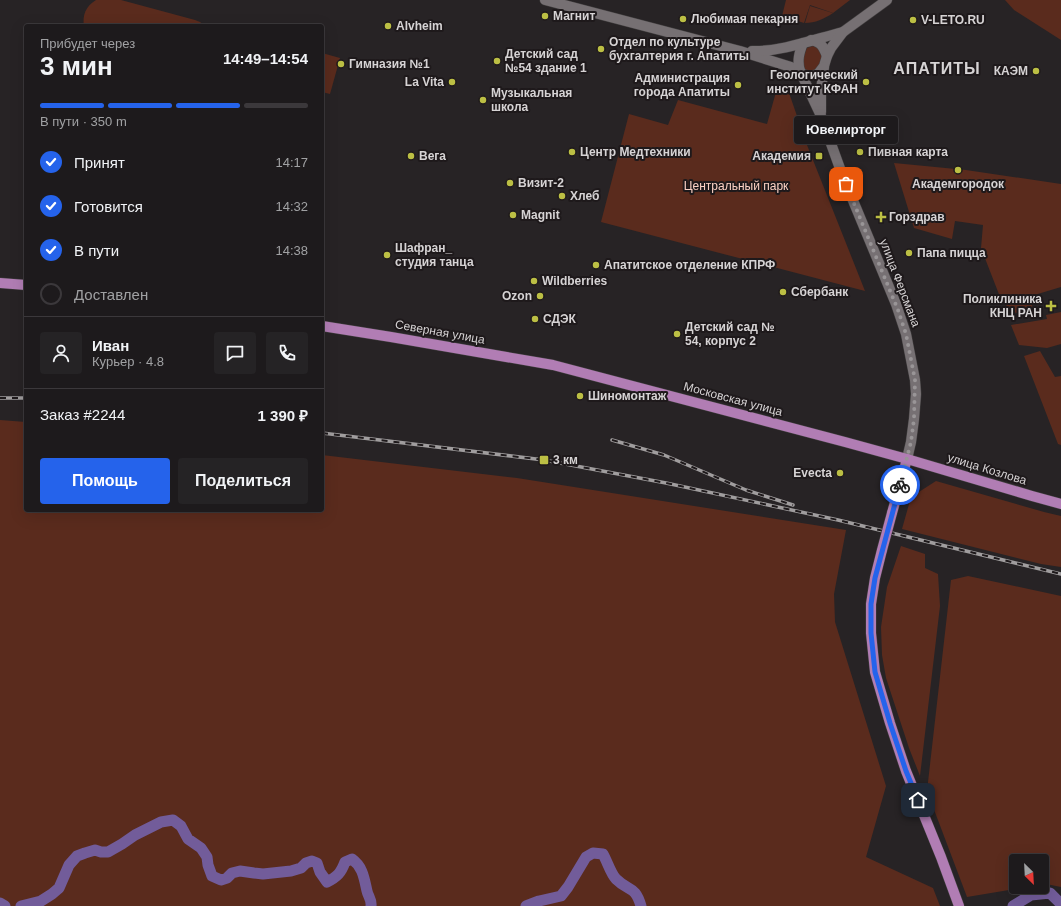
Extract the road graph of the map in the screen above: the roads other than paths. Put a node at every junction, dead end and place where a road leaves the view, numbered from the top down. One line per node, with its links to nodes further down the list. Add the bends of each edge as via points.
1 (545, 0): 5 (street)
2 (887, 0): 3 (street, улица Ферсмана)
3 (843, 32): 4 (street, улица Ферсмана); 6 (street, улица Ферсмана)
4 (807, 42): 5 (street, улица Ферсмана, via 763,52); 6 (street, via 819,42 824,49); 7 (street, via 798,56)
5 (740, 51): 7 (street, via 791,67)
6 (826, 61): 7 (street, via 818,74 810,76); 8 (street, улица Ферсмана, via 821,90)
7 (801, 73): 8 (street, улица Ферсмана)
8 (821, 116): 13 (street, улица Ферсмана, via 906,334 916,394)
9 (0, 283): 10 (main road)
10 (24, 285)
11 (324, 326): 12 (main road, Северная улица)
12 (553, 365): 13 (main road, Московская улица)
13 (907, 459): 14 (main road, улица Козлова); 15 (main road, улица Ферсмана, bridge, via 875,578 871,604 875,672 906,771)
14 (1061, 504)
15 (959, 906)

